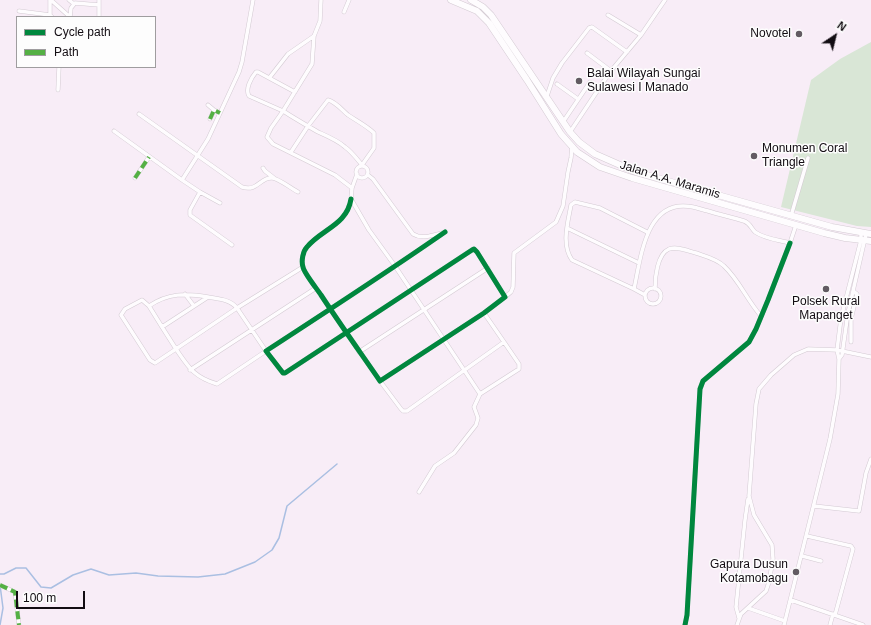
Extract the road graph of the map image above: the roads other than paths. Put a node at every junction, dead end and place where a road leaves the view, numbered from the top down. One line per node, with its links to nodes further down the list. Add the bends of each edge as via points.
1 (50, 0): 14 (street); 15 (street)
2 (69, 0): 10 (street)
3 (253, 0): 35 (street, via 241,68)
4 (321, 0): 19 (street, via 320,21)
5 (349, 0): 12 (street)
6 (451, 0): 41 (highway, via 477,11 489,23)
7 (471, 0): 29 (highway, Jalan A.A. Maramis, via 491,15)
8 (665, 0): 18 (street)
9 (99, 2): 10 (street); 17 (street)
10 (74, 4): 16 (street, via 70,8)
11 (19, 11): 14 (street)
12 (344, 12)
13 (608, 15): 18 (street)
14 (51, 16)
15 (69, 16)
16 (70, 16)
17 (99, 16)
18 (641, 35): 20 (street)
19 (314, 36): 24 (street, via 287,55); 28 (street, via 312,64)
20 (627, 52): 23 (street); 29 (street, via 589,28 562,63)
21 (587, 53): 23 (street)
22 (59, 68): 27 (street)
23 (611, 71): 40 (street)
24 (270, 77): 28 (street); 33 (street, via 256,72 249,84 248,95)
25 (590, 82): 30 (street)
26 (557, 84): 30 (street)
27 (58, 90)
28 (295, 92): 33 (street)
29 (547, 96): 37 (highway, Jalan A.A. Maramis)
30 (578, 99): 37 (street)
31 (208, 105): 32 (street)
32 (214, 110): 35 (street); 36 (street)
33 (283, 111): 38 (street); 42 (street, via 267,137 273,144)
34 (139, 114): 43 (street)
35 (220, 114): 43 (street)
36 (210, 119)
37 (563, 122): 40 (highway, Jalan A.A. Maramis)
38 (308, 126): 42 (street); 46 (street, via 350,150); 46 (street, via 324,103 330,100 371,129 374,133 374,148)
39 (114, 131): 44 (street)
40 (570, 132): 59 (highway, Jalan A.A. Maramis, via 595,154 629,169)
41 (572, 147): 58 (highway, via 580,155 608,170); 80 (street, via 563,206 556,222 514,253 513,287)
42 (290, 152): 53 (street, via 335,175)
43 (198, 155): 51 (street, via 242,187 250,189 268,178); 52 (street)
44 (149, 158): 50 (street); 52 (street)
45 (808, 158): 59 (street)
46 (362, 166): 48 (street, via 357,169); 49 (street, via 366,166)
47 (263, 168): 51 (street)
48 (357, 174): 49 (street, via 361,178); 53 (street)
49 (368, 175): 69 (street, via 374,179 413,234 426,237 445,232)
50 (136, 178)
51 (274, 178): 55 (street)
52 (182, 180): 54 (street)
53 (352, 188): 56 (street)
54 (200, 192): 57 (street); 67 (street, via 190,215)
55 (298, 192)
56 (351, 199): 69 (street, via 368,230); 70 (street, via 342,220 306,247)
57 (220, 203)
58 (741, 209): 60 (street); 61 (highway)
59 (791, 216): 64 (highway, Jalan A.A. Maramis)
60 (738, 219): 63 (street, via 692,207 675,207 660,215); 66 (street, via 749,224 761,235)
61 (796, 225): 65 (highway); 66 (street)
62 (567, 228): 63 (street, via 571,205 575,202 600,208); 68 (street); 73 (street, via 567,252 572,260)
63 (648, 232): 68 (street)
64 (866, 234): 65 (street)
65 (866, 241): 76 (street); 95 (street, via 843,311)
66 (790, 242): 87 (street)
67 (232, 245)
68 (639, 263): 73 (street)
69 (395, 266): 75 (street); 84 (street)
70 (303, 267): 72 (street); 83 (street)
71 (488, 268): 75 (street, via 475,250 472,250); 80 (street); 85 (street)
72 (316, 288): 84 (street); 89 (street)
73 (634, 288): 78 (street)
74 (655, 289): 78 (street, via 649,290); 78 (street, via 660,292 659,302 650,304); 87 (street, via 657,267 665,251 676,248 686,250 724,265)
75 (410, 290): 85 (street); 90 (street)
76 (852, 291): 93 (street, via 857,294 851,319); 97 (street)
77 (185, 294): 79 (street); 81 (street, via 165,297); 82 (street)
78 (645, 295)
79 (208, 297): 82 (street); 83 (street, via 221,299 234,304)
80 (505, 297): 86 (street)
81 (149, 306): 88 (street); 94 (street, via 142,300 125,309 121,315 153,362)
82 (194, 306): 88 (street)
83 (237, 308): 89 (street); 94 (street)
84 (330, 309): 90 (street); 96 (street)
85 (423, 310): 91 (street); 98 (street)
86 (484, 313): 91 (street); 92 (street)
87 (761, 316): 119 (street, via 749,342 703,381 700,389)
88 (162, 327): 94 (street)
89 (252, 330): 96 (street); 101 (street)
90 (345, 332): 96 (street, via 285,373 281,372); 98 (street)
91 (442, 339): 102 (street); 103 (street)
92 (504, 342): 102 (street); 104 (street, via 519,364 519,369)
93 (851, 342)
94 (176, 349): 101 (street)
95 (837, 350): 97 (street); 100 (street); 107 (street, via 808,349 794,355 759,389)
96 (266, 351): 101 (street, via 217,384)
97 (843, 351): 99 (street); 100 (street)
98 (359, 352): 103 (street)
99 (871, 357)
100 (839, 359): 108 (street, via 837,403)
101 (190, 370)
102 (463, 370): 103 (street, via 404,411); 104 (street)
103 (380, 381)
104 (480, 394): 106 (street, via 474,407 478,418 476,424 454,453 435,466)
105 (871, 459): 108 (street, via 859,511)
106 (420, 492)
107 (749, 496): 114 (street, via 754,515 772,545 773,559 766,591); 116 (street, via 736,607)
108 (814, 506): 109 (street)
109 (806, 536): 110 (street); 115 (street, via 850,546 853,549)
110 (802, 556): 111 (street); 113 (street)
111 (821, 561)
112 (0, 585): 118 (street, via 15,592)
113 (791, 600): 115 (street); 117 (street)
114 (748, 608): 116 (street); 117 (street)
115 (834, 614): 121 (street); 122 (street)
116 (739, 618): 120 (street)
117 (785, 623)
118 (19, 625)
119 (685, 625)
120 (737, 625)
121 (830, 625)
122 (863, 625)

